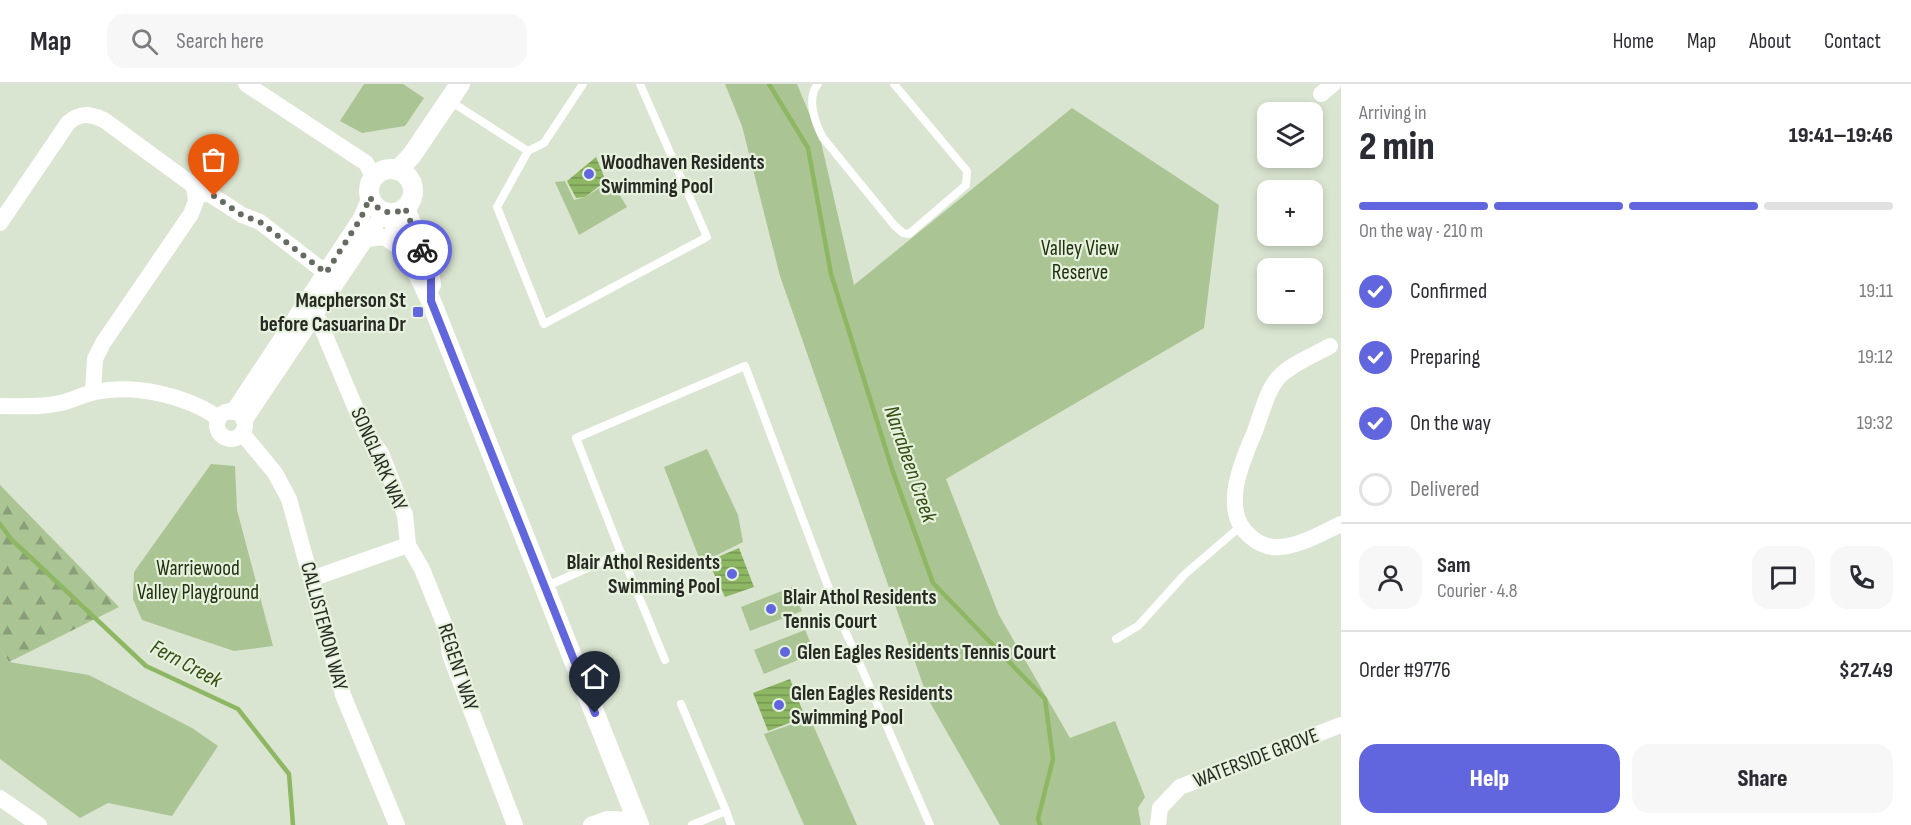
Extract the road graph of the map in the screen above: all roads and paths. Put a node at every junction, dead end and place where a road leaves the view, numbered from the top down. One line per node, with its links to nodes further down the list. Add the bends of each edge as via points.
1 (246, 84): 9 (street, via 366,163)
2 (584, 84): 7 (lane, via 544,143)
3 (640, 84): 7 (lane, via 707,237 544,324 497,207)
4 (818, 84): 5 (lane, via 813,94 813,113 823,138 894,225 909,234 966,185 968,178 967,171)
5 (894, 84)
6 (455, 92): 7 (lane); 8 (street)
7 (528, 151)
8 (398, 170): 9 (street, via 385,170); 11 (street, via 409,177 414,190 410,203)
9 (374, 178): 11 (street, via 370,184)
10 (195, 191): 12 (street, via 188,179 104,120 80,115 68,123); 15 (street, via 211,195 260,222); 19 (street, via 191,214 103,343 93,369)
11 (387, 208): 13 (street); 14 (street); 15 (street, via 361,218); 16 (street, via 431,277)
12 (0, 223)
13 (366, 239): 14 (street, via 384,237); 17 (street)
14 (407, 252): 16 (street)
15 (326, 273): 21 (street)
16 (431, 301): 27 (street)
17 (315, 314): 21 (street); 24 (street, SONGLARK WAY, via 366,434 381,453 405,514)
18 (1330, 346): 23 (street, via 1278,377 1236,488 1234,508)
19 (93, 392): 20 (street, via 60,403); 21 (street, via 135,390 177,398)
20 (0, 406)
21 (234, 421): 26 (street, CALLISTEMON WAY, via 275,472 289,500)
22 (1341, 525): 23 (street, via 1275,547 1256,541)
23 (1241, 526): 30 (lane, via 1185,574 1138,626)
24 (408, 545): 26 (street); 39 (street, REGENT WAY, via 447,631 450,655)
25 (621, 553): 27 (lane); 28 (lane, via 576,438 745,366); 31 (lane)
26 (311, 579): 38 (street, CALLISTEMON WAY, via 343,696)
27 (544, 587): 36 (street)
28 (832, 597)
29 (844, 628): 43 (lane)
30 (1116, 639)
31 (665, 660)
32 (681, 704): 35 (lane)
33 (1341, 725): 44 (street, WATERSIDE GROVE, via 1180,787 1160,808)
34 (0, 798): 37 (street)
35 (726, 811): 41 (lane); 42 (lane)
36 (638, 823): 40 (street, via 607,819)
37 (39, 825)
38 (397, 825)
39 (515, 825)
40 (591, 825)
41 (692, 825)
42 (731, 825)
43 (930, 825)
44 (1158, 825)

